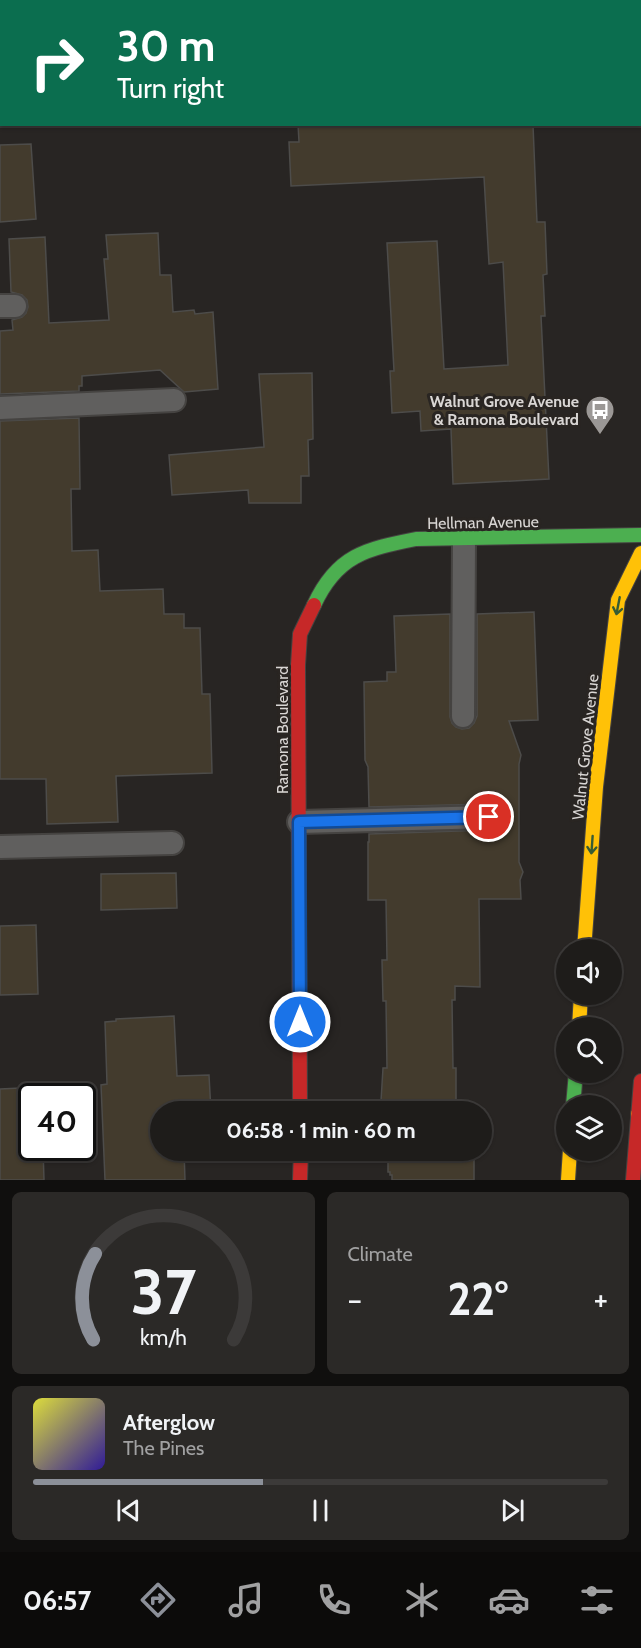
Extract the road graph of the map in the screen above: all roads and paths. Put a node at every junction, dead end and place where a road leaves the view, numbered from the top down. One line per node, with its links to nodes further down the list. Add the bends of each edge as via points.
1 (174, 400): 2 (lane)
2 (0, 408)
3 (641, 535): 4 (street, Hellman Avenue)
4 (464, 539): 6 (street, Hellman Avenue, via 416,539 386,544 353,557); 7 (lane)
5 (641, 553): 12 (street, Walnut Grove Avenue, one-way to 12, via 618,600 596,787)
6 (333, 573): 9 (street, Ramona Boulevard, via 300,634)
7 (463, 716)
8 (489, 817): 9 (lane)
9 (299, 822): 14 (street, Ramona Boulevard)
10 (172, 843): 11 (lane)
11 (0, 847)
12 (586, 939)
13 (641, 1081): 15 (street)
14 (300, 1101)
15 (640, 1113): 20 (street)
16 (301, 1161): 18 (street)
17 (569, 1161): 19 (street)
18 (300, 1180)
19 (568, 1180)
20 (633, 1180)

